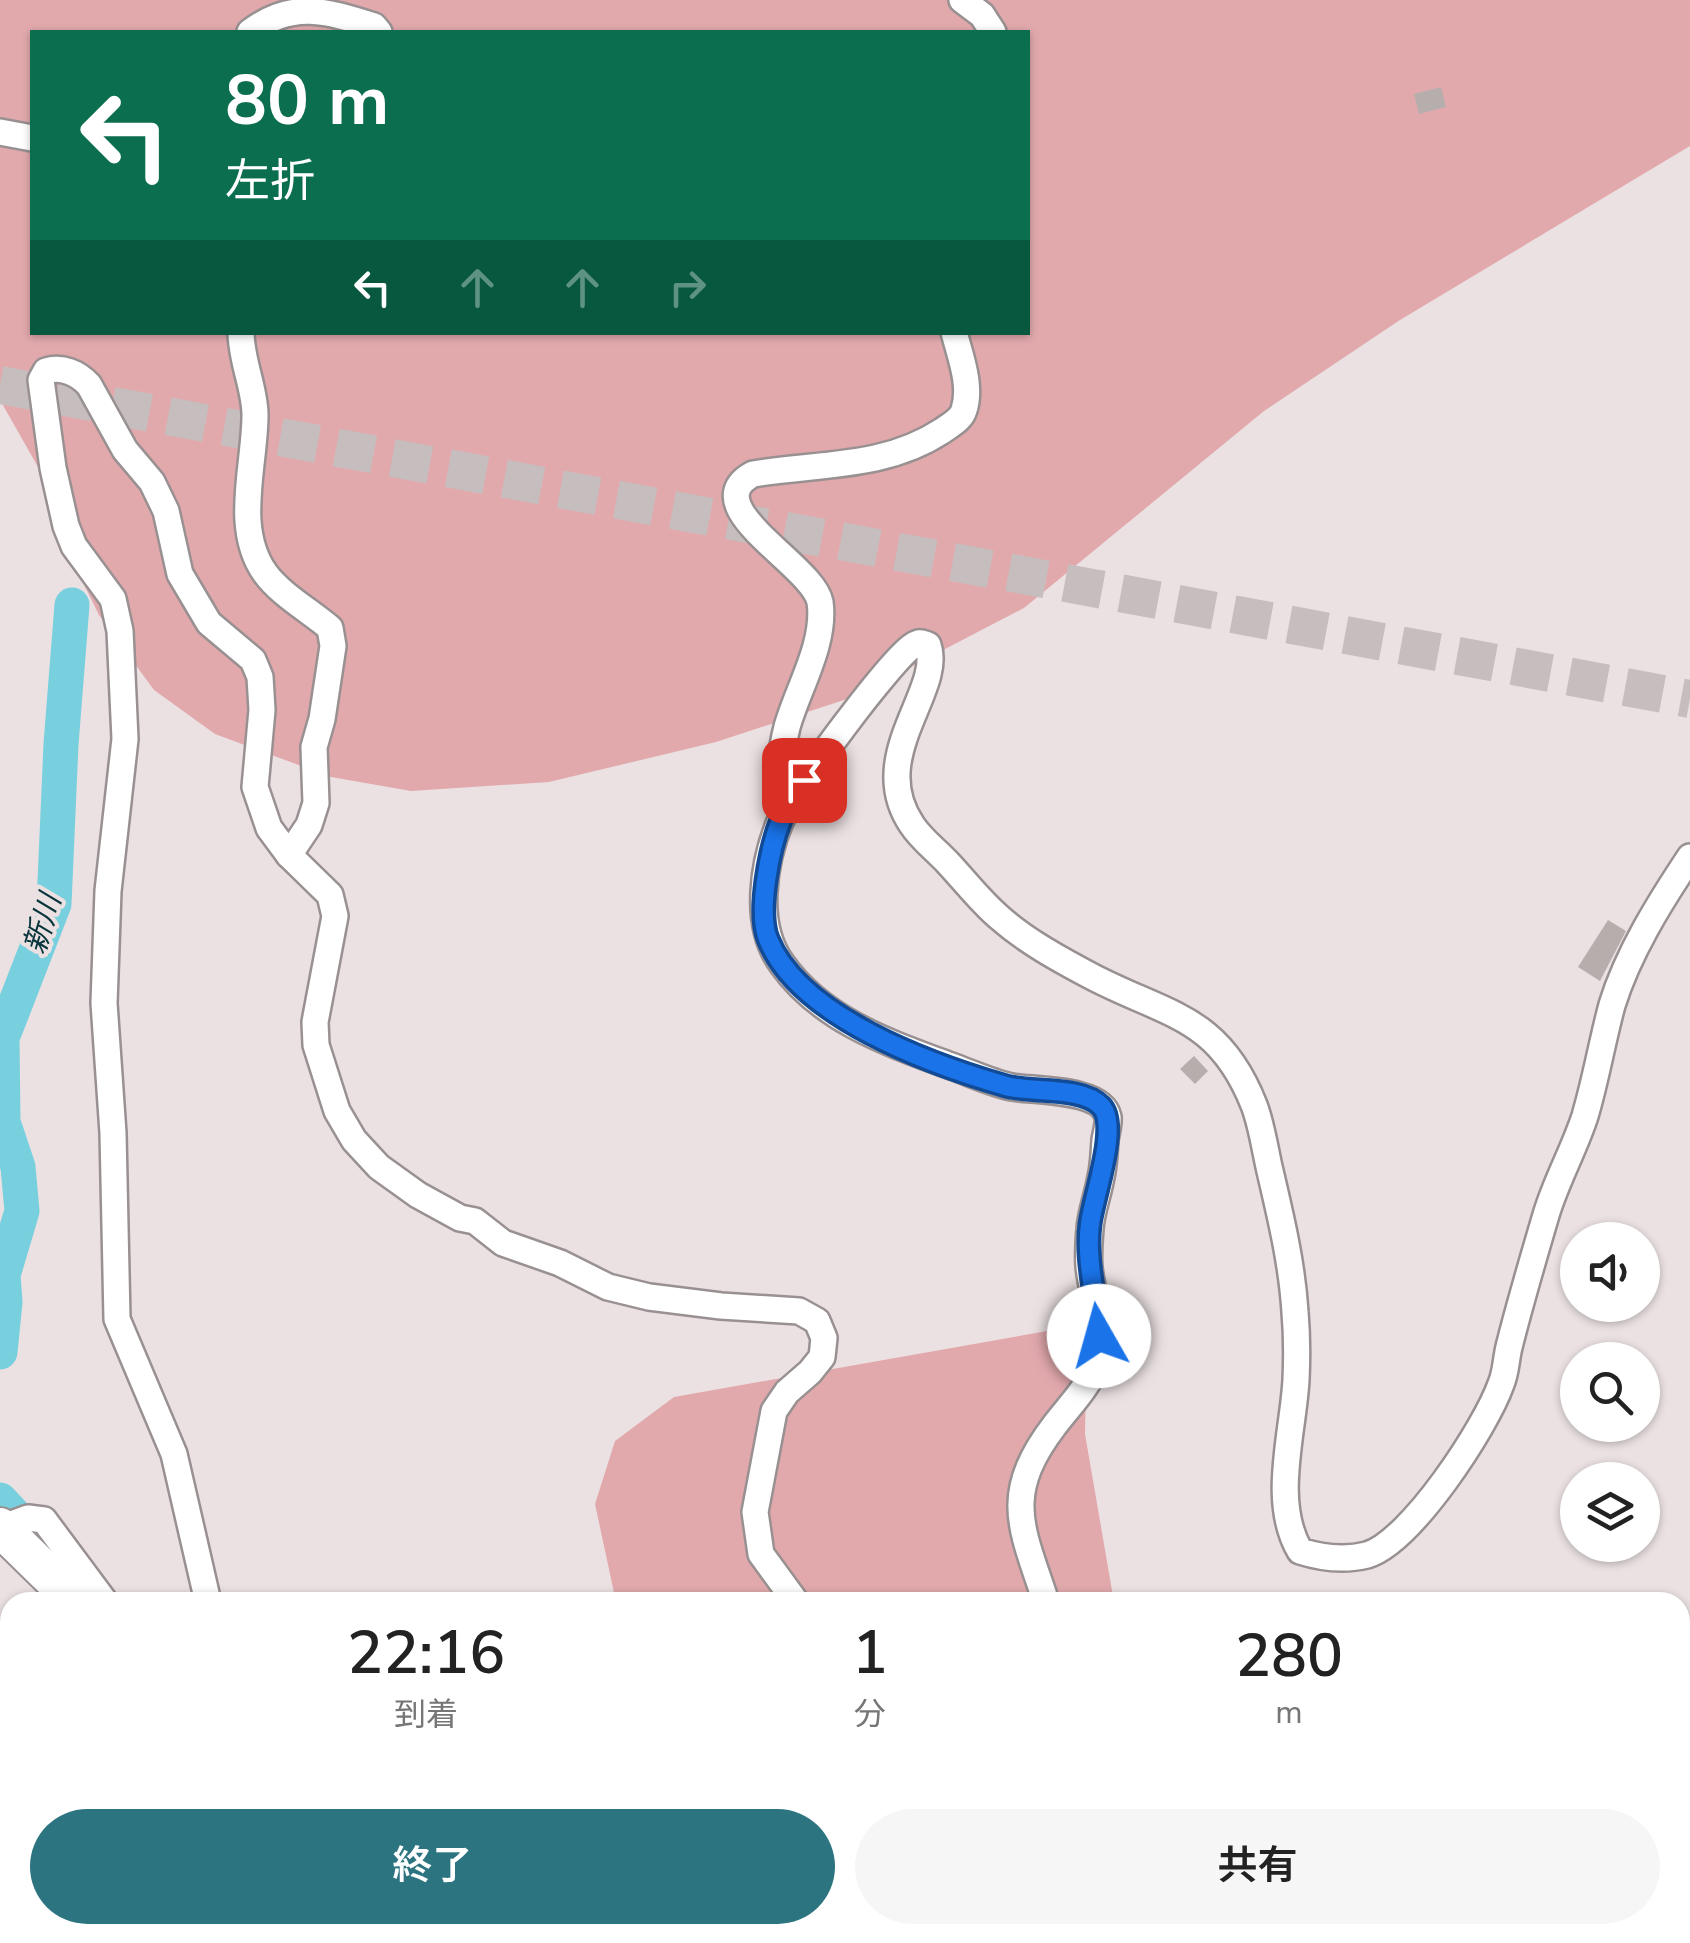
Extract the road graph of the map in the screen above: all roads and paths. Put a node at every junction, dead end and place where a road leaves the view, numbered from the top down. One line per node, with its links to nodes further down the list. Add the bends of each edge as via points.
1 (962, 0): 4 (street)
2 (254, 30): 3 (street, via 288,11 310,9)
3 (377, 30)
4 (992, 30)
5 (0, 132): 6 (street)
6 (30, 138)
7 (240, 335): 10 (street, via 255,408 248,491 254,554 267,576 330,628 333,646 314,747 316,803)
8 (955, 335): 9 (street, via 966,385 957,421 869,460 753,474 735,493 745,520 799,569 820,600 819,633 780,761)
9 (782, 818): 11 (street, via 886,674 913,645 928,645 932,655 899,754 898,794 912,824 1000,919 1092,976 1205,1030 1238,1069 1250,1096 1296,1312 1287,1508 1300,1551 1326,1560 1368,1554 1412,1521 1488,1414 1548,1209 1599,1071 1612,1007); 17 (street, via 764,918 766,936 794,980 866,1035 1009,1087 1090,1100 1108,1117 1090,1223 1098,1362 1034,1456 1019,1491 1021,1523)
10 (289, 855): 15 (street, via 269,828 256,787 262,710 253,660 209,624 180,574 152,482 89,385 64,370 46,372 53,468 66,526 113,599 120,631 125,740 104,1003 116,1320 174,1454); 16 (street, via 330,895 335,916 316,1045 337,1111 379,1168 504,1244 608,1286 720,1306 799,1310 817,1322 822,1357 774,1412 755,1512 761,1554)
11 (1690, 857)
12 (1, 1527): 13 (highway); 14 (street, via 44,1520)
13 (63, 1592)
14 (98, 1592)
15 (206, 1592)
16 (789, 1592)
17 (1043, 1592)

